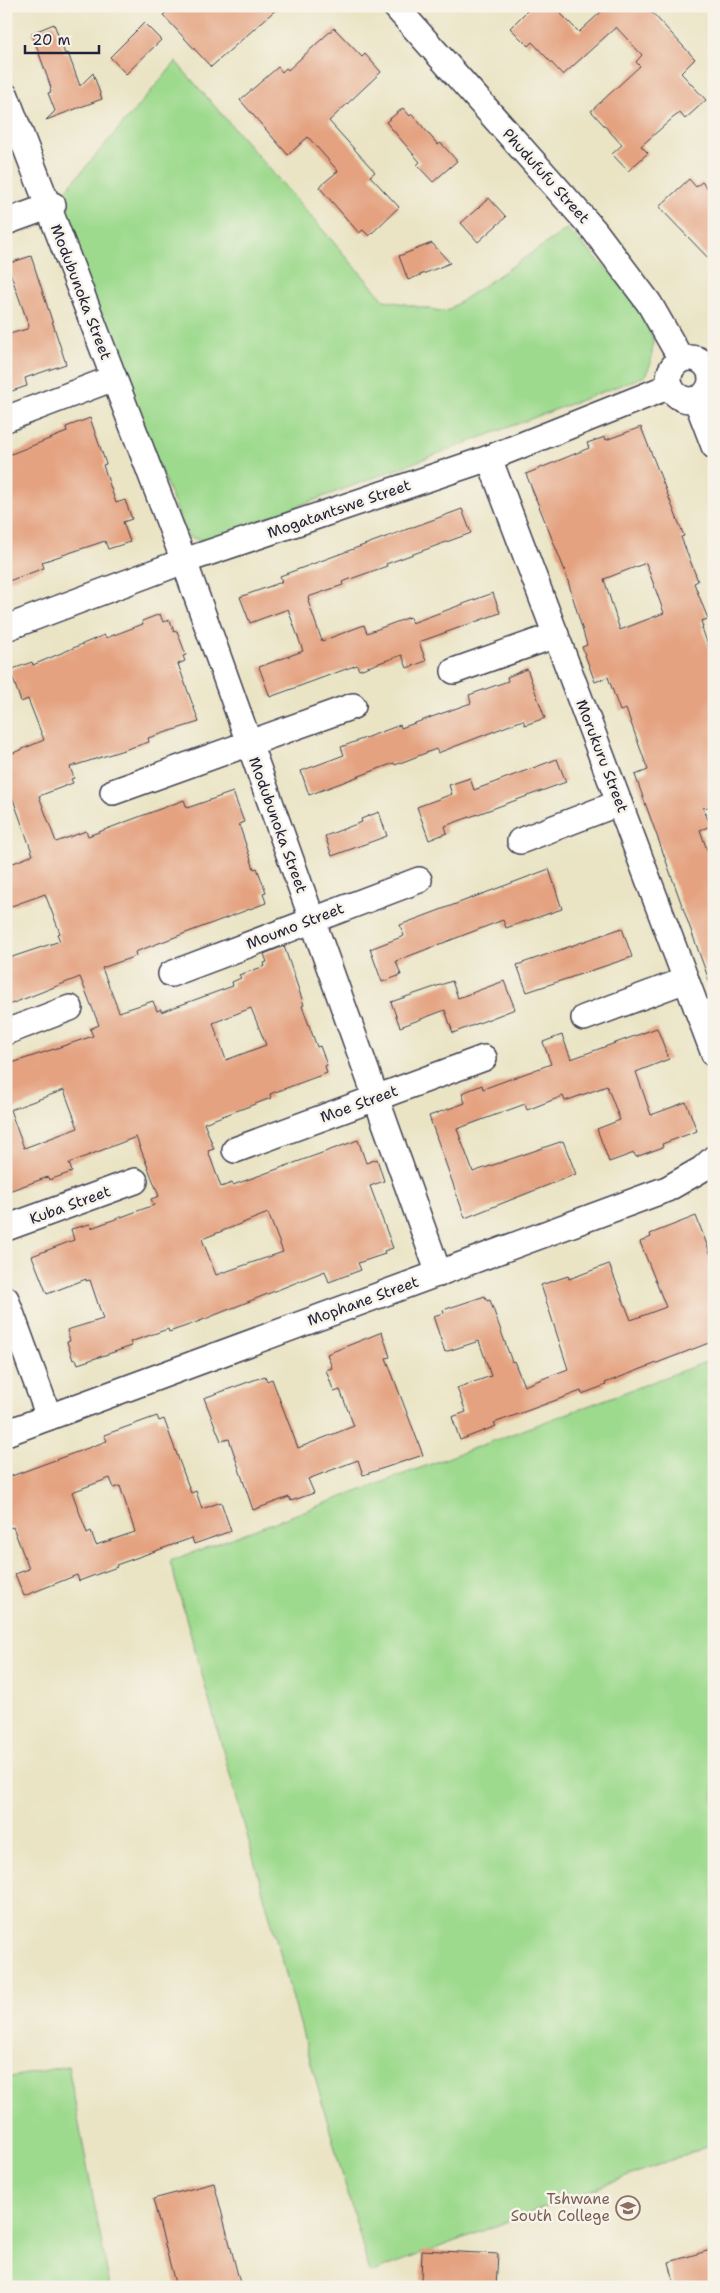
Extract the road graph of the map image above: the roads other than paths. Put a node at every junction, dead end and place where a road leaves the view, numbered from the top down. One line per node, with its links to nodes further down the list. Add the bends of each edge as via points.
1 (395, 6): 5 (street, Phudufufu Street, via 594,230 649,303)
2 (6, 96): 3 (street, Modubunoka Street)
3 (51, 206): 4 (street, Modubunoka Street); 7 (street, Modubunoka Street)
4 (6, 222)
5 (681, 359): 6 (street, via 701,361); 8 (street, via 668,376)
6 (712, 371): 9 (street, via 707,392)
7 (114, 378): 10 (street, Modubunoka Street); 13 (street, Modubunoka Street)
8 (670, 386): 9 (street, via 682,399); 12 (street, Mogatantswe Street)
9 (696, 400): 11 (street)
10 (6, 419)
11 (714, 446)
12 (489, 458): 13 (street, Mogatantswe Street); 15 (street, Morukuru Street)
13 (184, 561): 14 (street, Mogatantswe Street); 18 (street, Modubunoka Street)
14 (6, 628)
15 (556, 635): 16 (street); 20 (street, Morukuru Street)
16 (454, 671)
17 (353, 706): 18 (street)
18 (249, 743): 19 (street); 23 (street, Modubunoka Street)
19 (113, 792)
20 (619, 803): 21 (street); 25 (street, Morukuru Street)
21 (520, 841)
22 (419, 880): 23 (street, Moumo Street)
23 (312, 920): 24 (street, Moumo Street); 31 (street, Modubunoka Street)
24 (171, 974)
25 (686, 980): 27 (street); 29 (street, Morukuru Street)
26 (70, 1008): 28 (street)
27 (584, 1018)
28 (6, 1032)
29 (714, 1054)
30 (484, 1058): 31 (street, Moe Street)
31 (375, 1098): 32 (street, Moe Street); 36 (street, Modubunoka Street)
32 (235, 1150)
33 (714, 1158): 36 (street, Mophane Street, via 702,1169 667,1189)
34 (135, 1181): 35 (street, Kuba Street)
35 (6, 1228)
36 (438, 1274): 38 (street, Mophane Street)
37 (6, 1299): 38 (street)
38 (48, 1417): 39 (street, Mophane Street)
39 (6, 1433)

